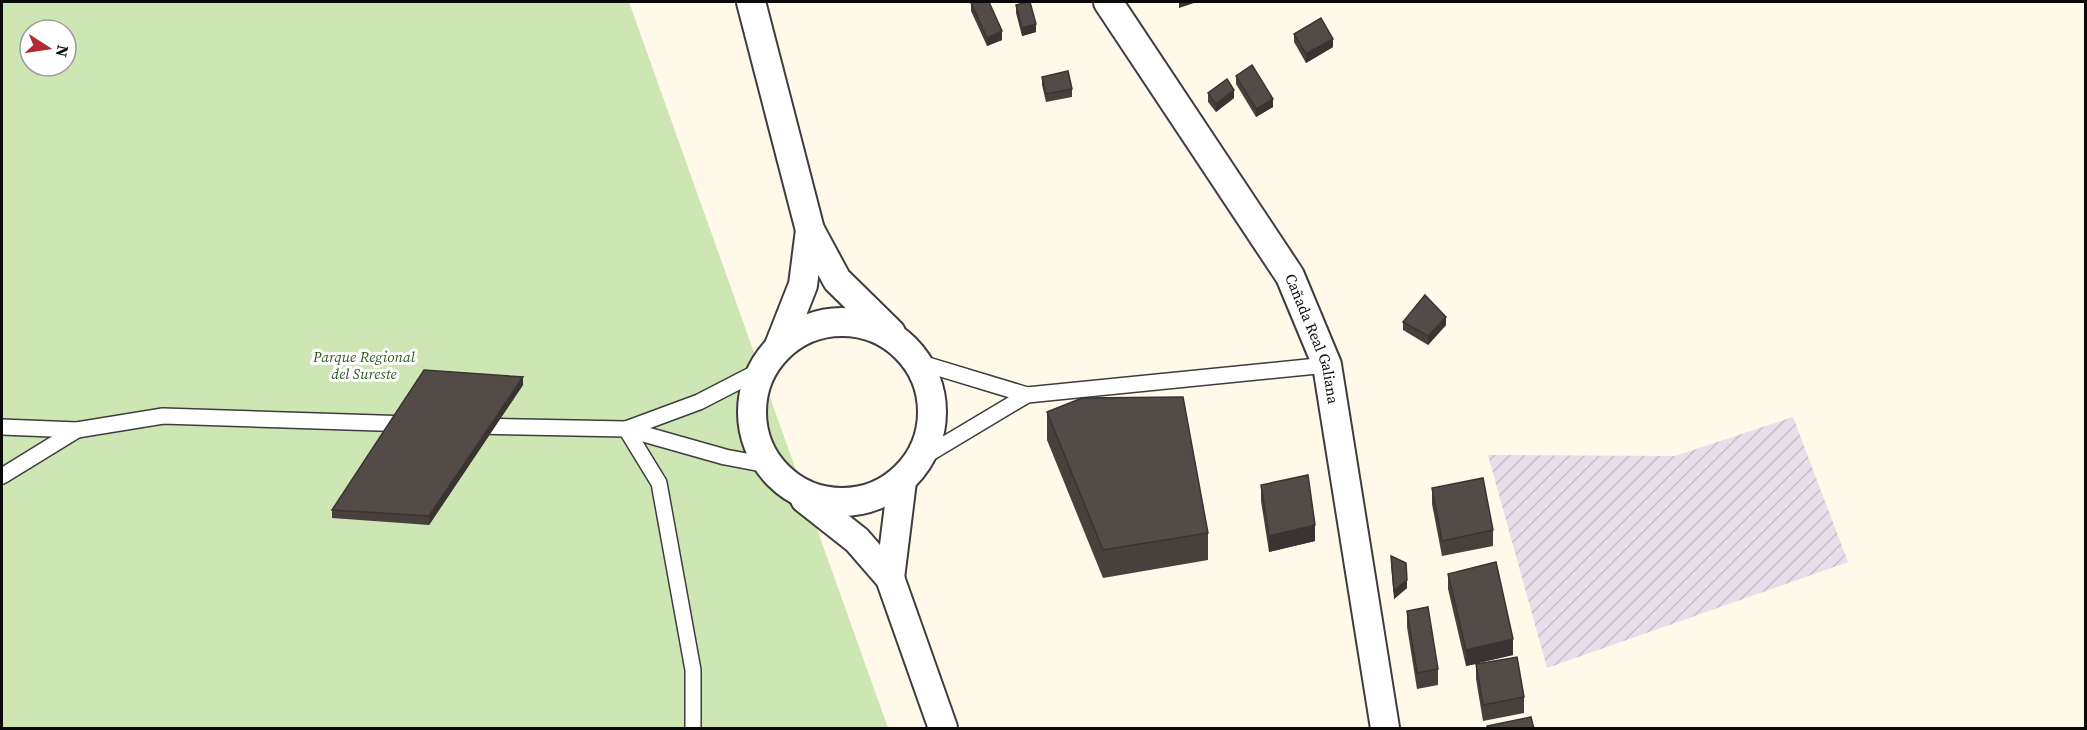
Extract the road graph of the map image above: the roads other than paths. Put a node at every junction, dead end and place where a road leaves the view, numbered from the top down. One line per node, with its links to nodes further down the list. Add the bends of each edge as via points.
1 (751, 2): 3 (street)
2 (1108, 2): 7 (street, Cañada Real Galiana, via 1290,276)
3 (810, 230): 4 (street, via 837,280); 5 (street, via 803,285)
4 (896, 339): 5 (street, via 868,325 837,321 806,328); 6 (street)
5 (780, 346): 8 (street)
6 (918, 362): 9 (lane); 15 (street, via 929,385 933,410 930,436)
7 (1327, 365): 9 (lane); 23 (street, Cañada Real Galiana)
8 (761, 370): 13 (lane, via 699,402); 16 (street, via 753,394 752,418 756,443)
9 (1027, 395): 15 (lane)
10 (421, 424): 14 (lane, via 163,416)
11 (456, 426): 13 (lane)
12 (2, 427): 14 (lane)
13 (626, 429): 16 (lane); 21 (lane, via 659,483 693,670)
14 (77, 430): 17 (lane)
15 (920, 459): 18 (street)
16 (768, 465): 19 (street)
17 (2, 476)
18 (902, 481): 19 (street, via 876,497 846,504 816,500); 20 (street)
19 (789, 486): 20 (street, via 857,540)
20 (890, 578): 22 (street)
21 (693, 729)
22 (943, 729)
23 (1385, 729)

